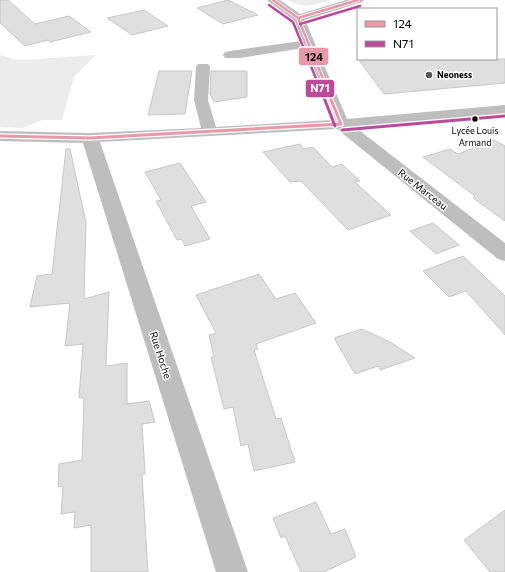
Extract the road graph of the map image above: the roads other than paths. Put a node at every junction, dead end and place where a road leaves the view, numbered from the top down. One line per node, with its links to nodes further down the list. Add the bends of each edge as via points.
1 (274, 0): 3 (street)
2 (358, 0): 3 (street)
3 (298, 18): 4 (street)
4 (308, 44): 5 (street); 8 (street)
5 (230, 55)
6 (203, 67): 9 (street, via 201,100)
7 (505, 110): 8 (street)
8 (341, 124): 9 (street); 12 (street, Rue Marceau)
9 (210, 132): 11 (street)
10 (0, 136): 11 (street)
11 (90, 138): 13 (street, Rue Hoche)
12 (505, 254)
13 (232, 572)

